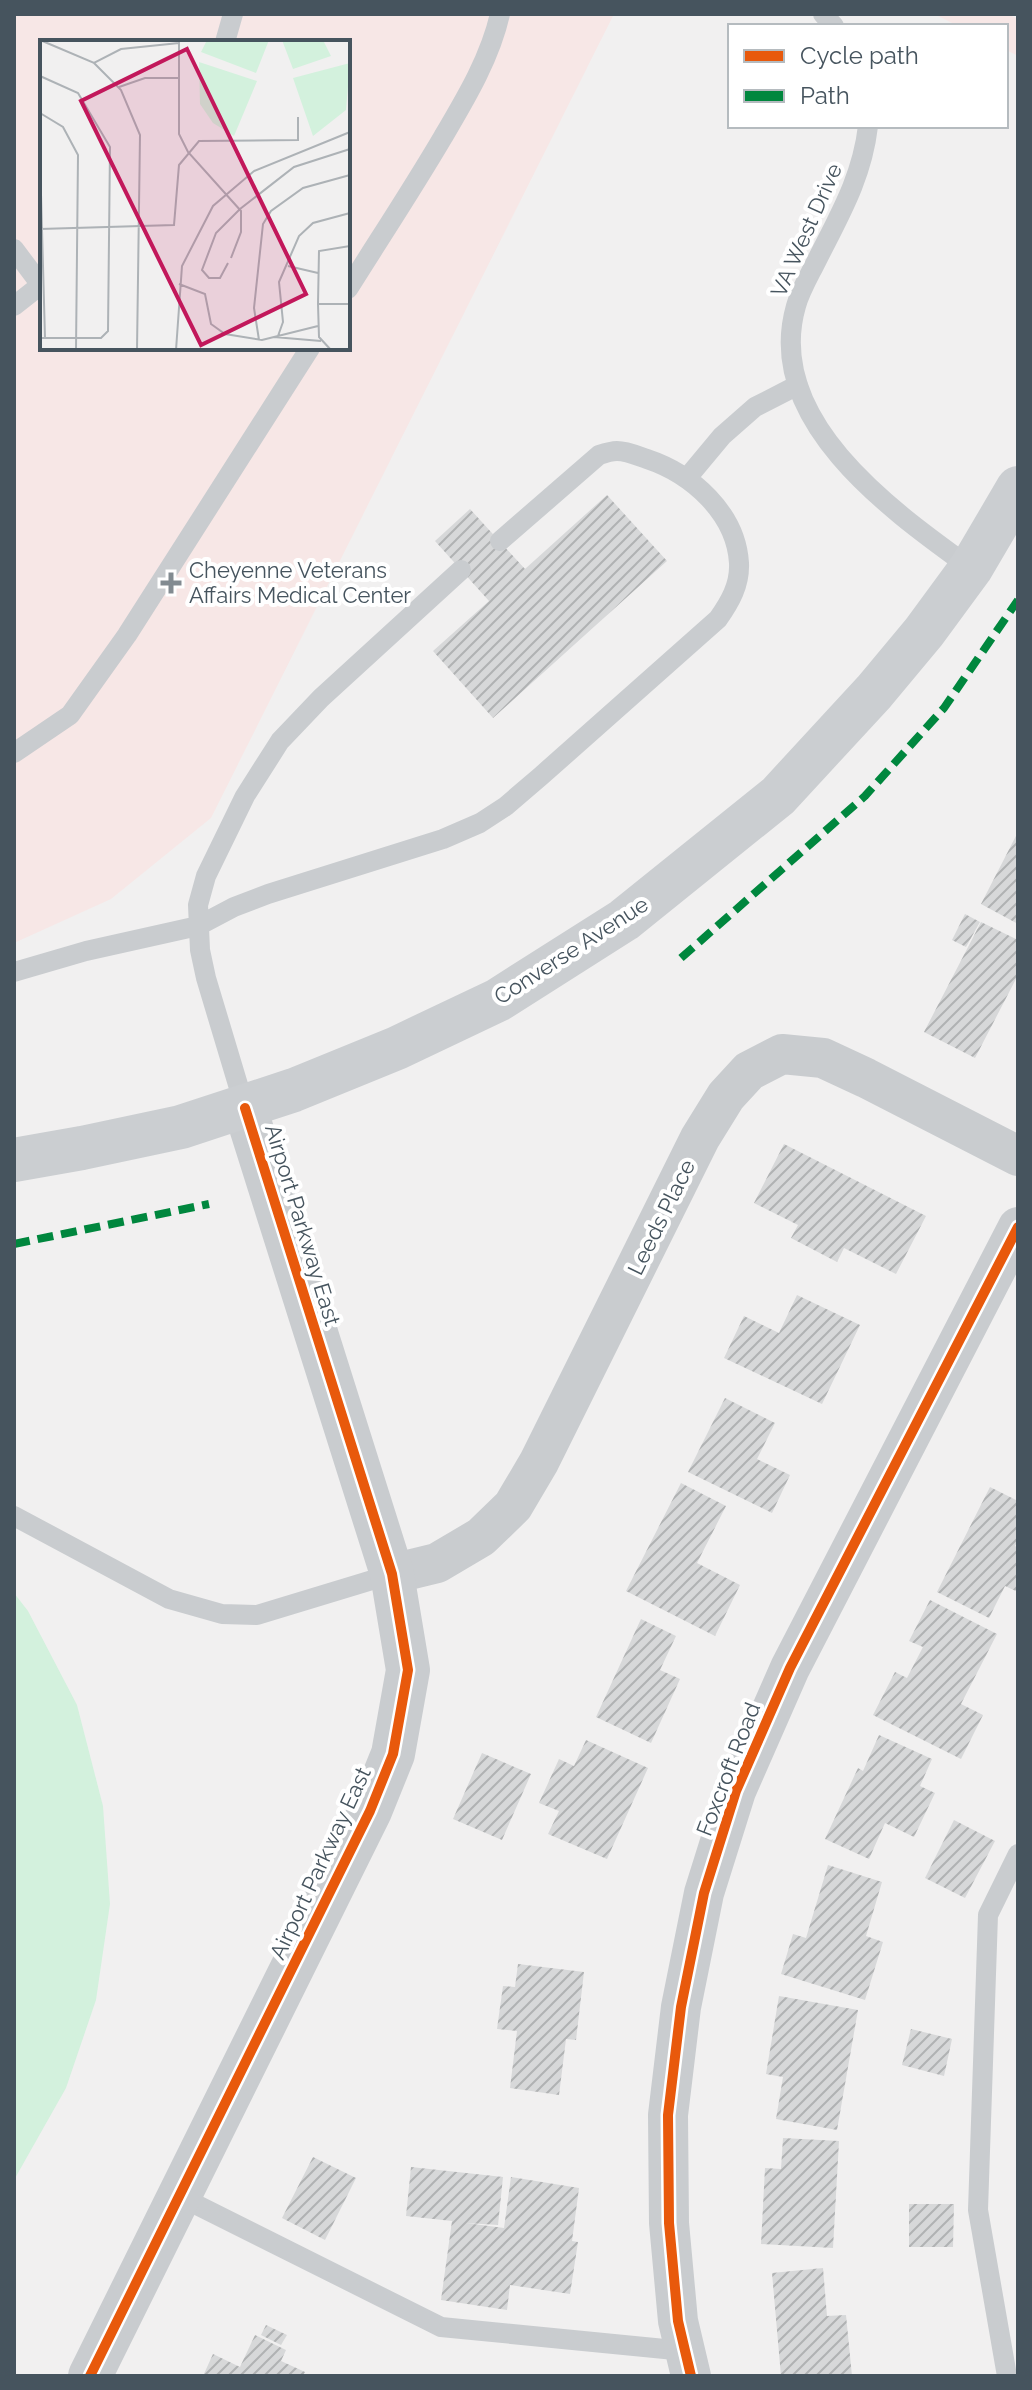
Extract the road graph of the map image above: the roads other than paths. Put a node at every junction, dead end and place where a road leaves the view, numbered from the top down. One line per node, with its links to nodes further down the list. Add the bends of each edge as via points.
1 (233, 14): 3 (lane)
2 (500, 14): 8 (lane, via 471,89)
3 (226, 40)
4 (868, 128): 11 (lane, VA West Drive, via 858,176 796,306 792,361)
5 (14, 249): 6 (lane)
6 (40, 284)
7 (40, 286): 9 (lane)
8 (350, 286)
9 (14, 306)
10 (309, 350): 17 (lane, via 70,715)
11 (798, 385): 12 (lane, via 755,407); 15 (lane, VA West Drive, via 828,443 857,474 910,524)
12 (687, 478): 14 (lane, via 640,456 619,451 599,455); 18 (lane, via 726,521 736,543 736,587 718,619 541,776 480,823 256,898)
13 (1018, 488): 15 (main road, Converse Avenue)
14 (500, 541)
15 (971, 568): 20 (main road, Converse Avenue, via 874,692 778,796 624,920 498,1000 397,1048)
16 (461, 570): 18 (lane, via 280,741 245,796 206,876)
17 (14, 753)
18 (198, 926): 19 (lane); 20 (lane, via 206,978)
19 (14, 972)
20 (245, 1108): 22 (main road, Converse Avenue, via 181,1127); 25 (street, Airport Parkway East)
21 (1018, 1156): 25 (street, Leeds Place, via 823,1058 782,1054 749,1071 700,1138 513,1506 481,1537 437,1563)
22 (14, 1160)
23 (1018, 1227): 28 (street, Foxcroft Road, via 790,1668 736,1791 704,1893 681,2007 668,2115 669,2223 678,2321)
24 (14, 1516): 25 (lane, via 169,1599 222,1614 257,1615)
25 (392, 1574): 27 (street, Airport Parkway East, via 408,1670 393,1754 370,1811)
26 (1018, 1854): 30 (lane, via 988,1915 978,2210)
27 (179, 2196): 28 (lane, via 441,2327); 29 (street, Airport Parkway East)
28 (688, 2364)
29 (90, 2376)
30 (1007, 2376)

